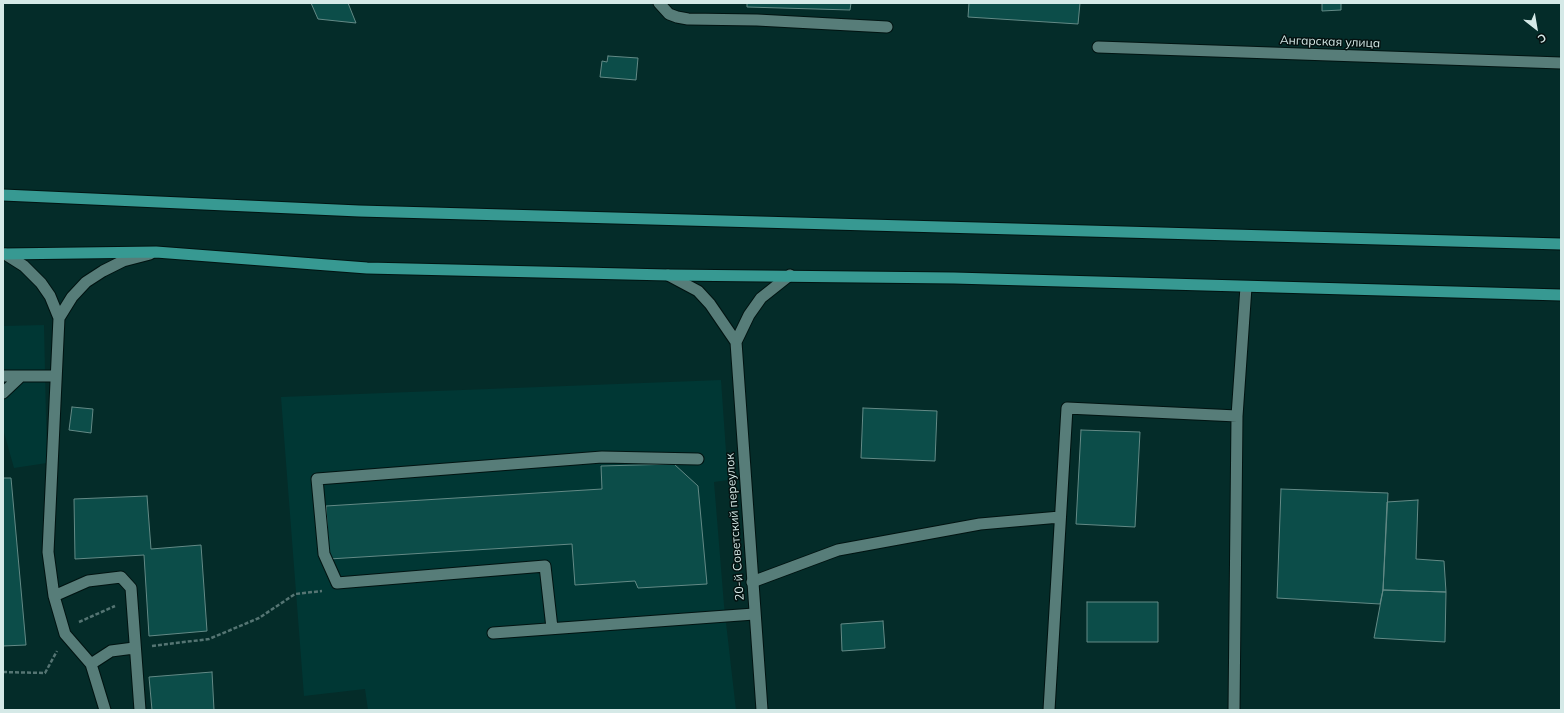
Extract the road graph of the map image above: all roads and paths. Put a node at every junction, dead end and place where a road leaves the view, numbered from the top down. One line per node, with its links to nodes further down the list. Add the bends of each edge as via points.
1 (659, 3): 2 (street, via 669,14 688,20 757,20)
2 (888, 27)
3 (1098, 47): 4 (street, Ангарская улица)
4 (1561, 63)
5 (3, 195): 7 (main road, via 358,211)
6 (1561, 238): 7 (street)
7 (1547, 244): 8 (main road)
8 (1561, 244)
9 (156, 252): 10 (main road); 11 (main road, via 367,268); 15 (street, via 123,261 92,279 72,298)
10 (4, 254): 15 (street, via 24,266 42,283)
11 (668, 275): 12 (main road); 16 (street, via 698,291)
12 (790, 276): 13 (main road); 16 (street, via 761,298 749,315)
13 (1246, 287): 14 (main road); 21 (street)
14 (1561, 295)
15 (59, 318): 19 (street)
16 (736, 342): 24 (street, 20-й Советский переулок)
17 (3, 376): 18 (street)
18 (21, 376): 19 (street); 20 (street)
19 (56, 376): 26 (street, via 48,552)
20 (3, 393)
21 (1237, 416): 23 (street, via 1067,408); 36 (street)
22 (698, 459): 25 (street, via 602,457 317,478 324,554)
23 (1060, 517): 24 (street, via 980,524 838,550); 35 (street)
24 (752, 582): 27 (street, 20-й Советский переулок)
25 (337, 583): 28 (street, via 545,566); 30 (path, via 325,590 295,594 259,618 209,639)
26 (54, 596): 30 (street, via 88,581 121,577 132,588); 31 (street, via 65,634)
27 (754, 614): 28 (street); 34 (street, 20-й Советский переулок)
28 (552, 628): 29 (street)
29 (492, 633)
30 (134, 648): 31 (street, via 111,651); 33 (street)
31 (91, 664): 32 (street)
32 (105, 710)
33 (140, 710)
34 (762, 710)
35 (1049, 710)
36 (1234, 710)

